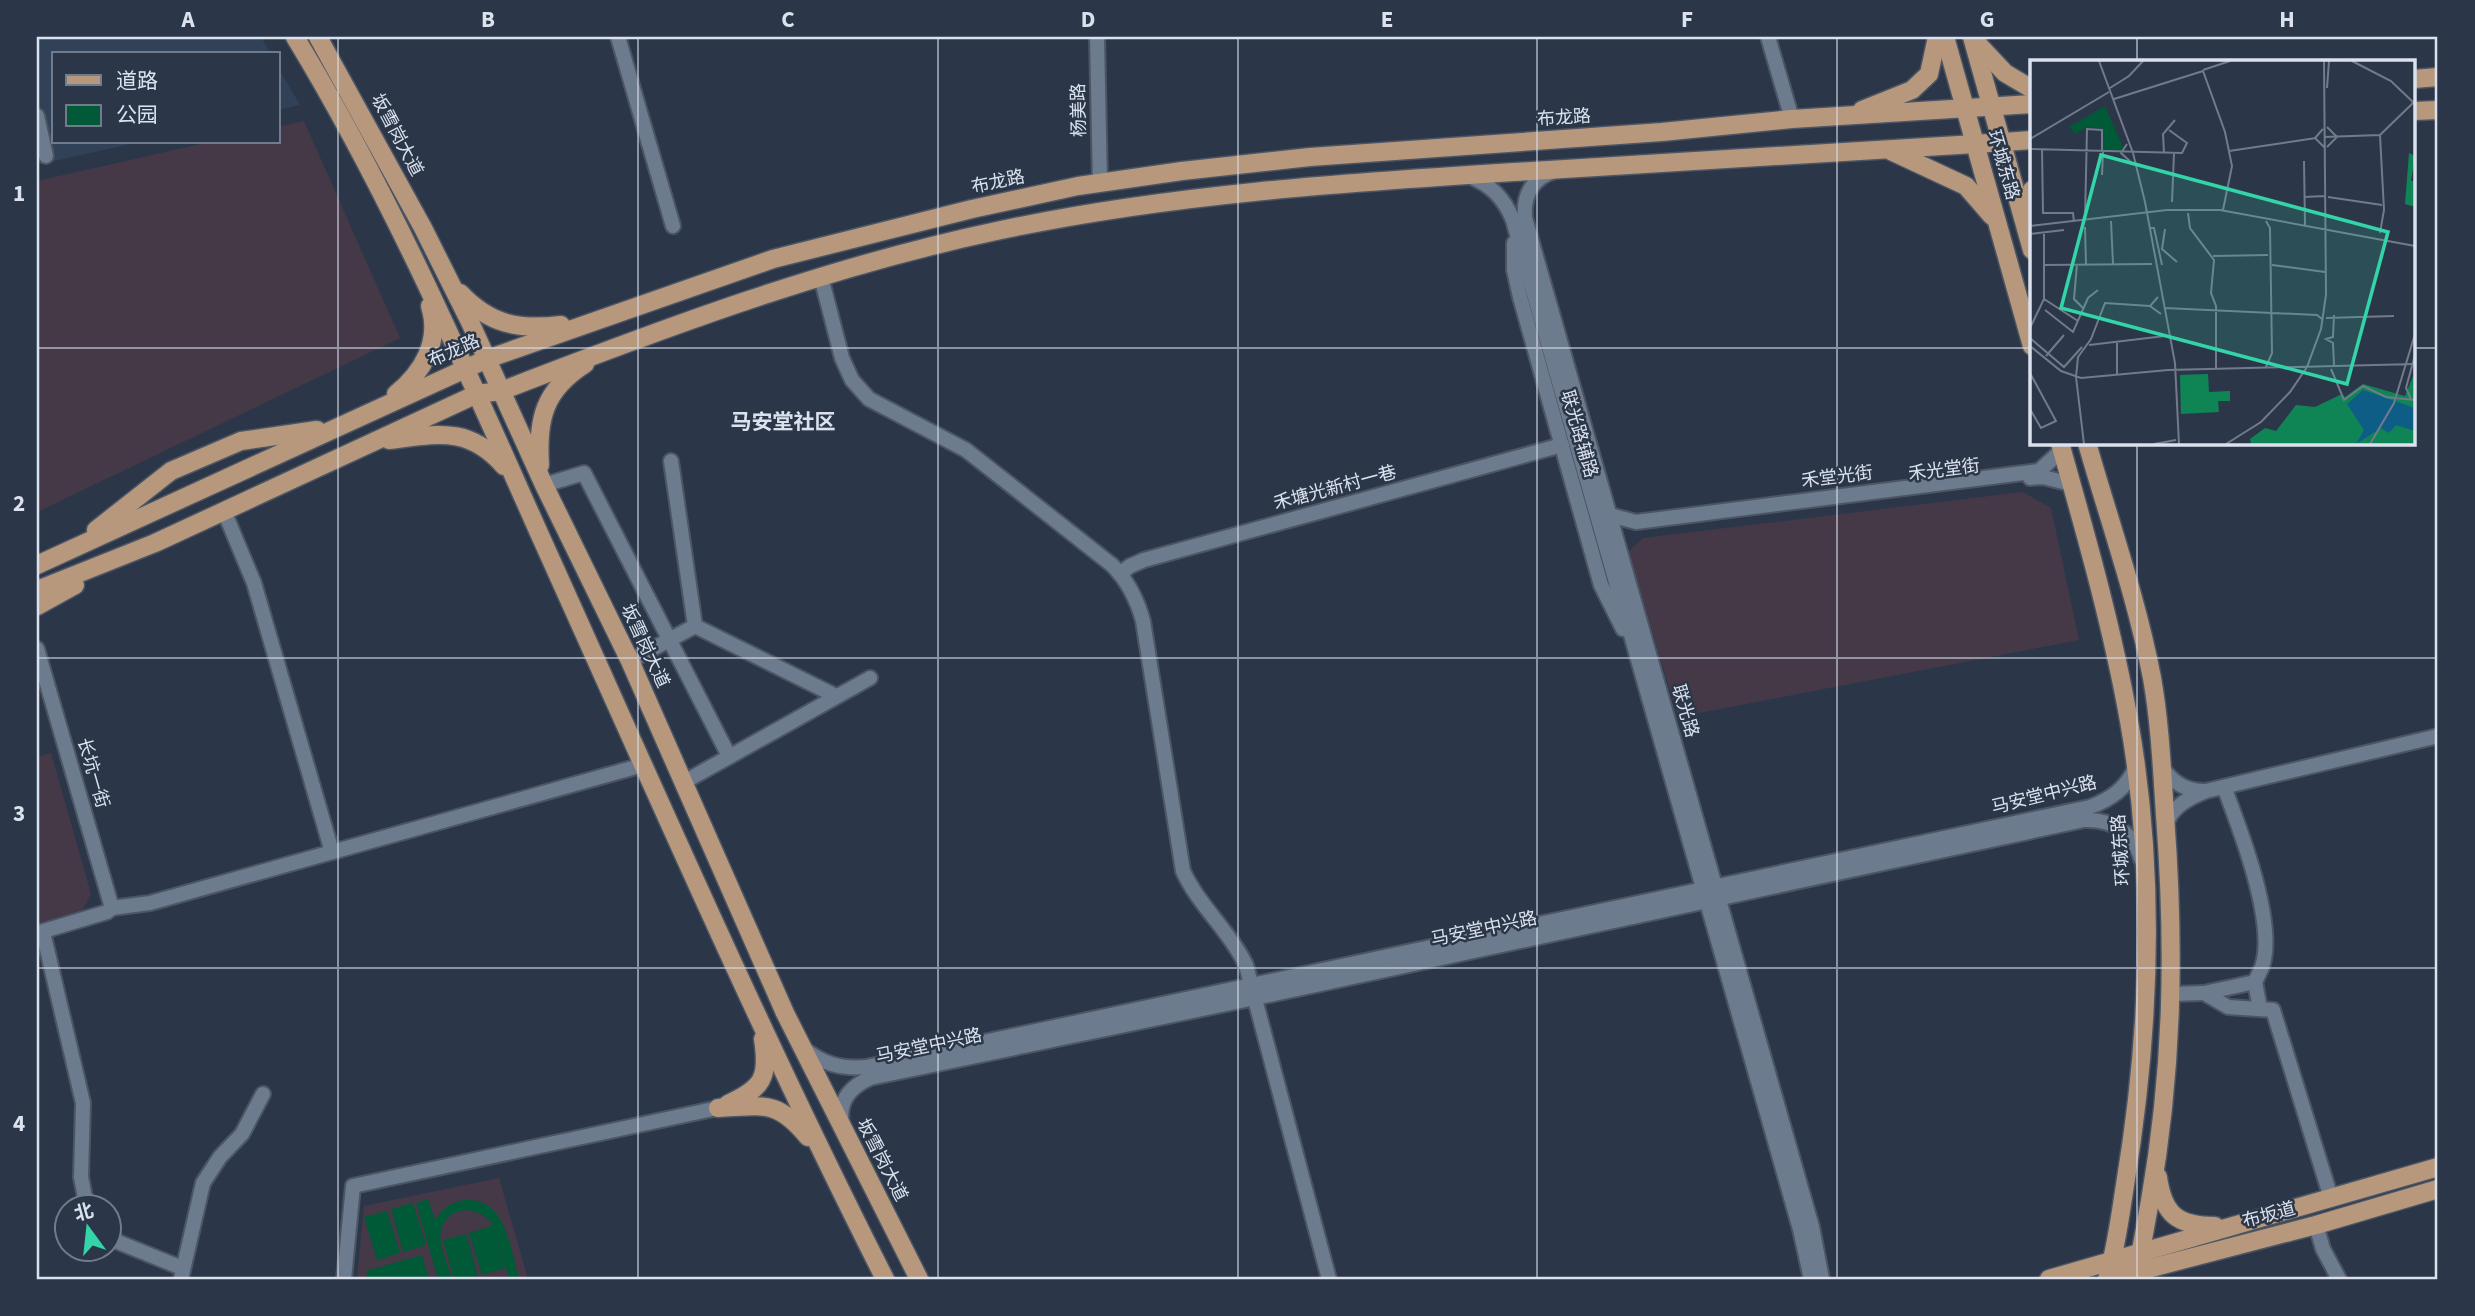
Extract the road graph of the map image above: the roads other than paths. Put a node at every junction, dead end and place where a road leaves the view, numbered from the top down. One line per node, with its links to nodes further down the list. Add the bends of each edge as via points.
1 (295, 37): 34 (main road)
2 (318, 37): 36 (main road, 坂雪岗大道)
3 (618, 37): 32 (street)
4 (1097, 37): 27 (street, 杨美路)
5 (1768, 37): 19 (street)
6 (1937, 37): 18 (main road, via 1929,74 1912,90)
7 (1945, 37): 14 (main road, 环城东路)
8 (1972, 38): 11 (main road, via 2005,73); 13 (main road, 环城东路)
9 (2438, 77): 10 (main road)
10 (2416, 79)
11 (2030, 88)
12 (2030, 104): 13 (main road, 布龙路)
13 (1992, 107): 14 (main road, 布龙路); 21 (main road, 环城东路)
14 (1965, 109): 18 (main road, 布龙路); 22 (main road, 环城东路)
15 (2438, 110): 16 (main road)
16 (2416, 111)
17 (37, 116): 24 (street)
18 (1846, 116): 19 (main road, 布龙路)
19 (1792, 119): 27 (main road, 布龙路, via 1310,156)
20 (2030, 139): 21 (main road)
21 (2001, 142): 22 (main road); 31 (main road, 环城东路)
22 (1975, 144): 23 (main road); 30 (main road, 环城东路)
23 (1888, 149): 25 (main road); 30 (main road, via 1966,186)
24 (46, 156)
25 (1560, 170): 26 (main road); 55 (street, 联光路, via 1530,187 1525,218)
26 (1467, 175): 29 (street, 联光路, via 1493,190); 35 (main road, via 1283,188 1098,212 999,230)
27 (1100, 183): 37 (main road, 布龙路, via 972,209 772,259)
28 (2030, 196): 31 (main road)
29 (1513, 220): 48 (street, 联光路辅路, via 1514,270); 66 (street, 联光路)
30 (1997, 222): 38 (main road, 环城东路)
31 (2025, 225): 33 (main road, 环城东路)
32 (673, 226)
33 (2030, 243)
34 (420, 272): 41 (main road); 44 (main road, via 432,311 431,346 411,382)
35 (821, 277): 39 (main road); 60 (street, via 842,358 852,380 869,398 966,450)
36 (450, 282): 37 (main road, via 468,302 503,323 542,327); 40 (main road, 坂雪岗大道)
37 (593, 321): 40 (main road, 布龙路)
38 (2030, 339)
39 (609, 349): 42 (main road); 51 (main road, via 558,386 546,405 540,424)
40 (487, 359): 41 (main road, 布龙路); 42 (main road, 坂雪岗大道)
41 (465, 368): 43 (main road); 44 (main road, 布龙路)
42 (501, 391): 43 (main road); 51 (main road, 坂雪岗大道)
43 (477, 394): 46 (main road); 52 (main road)
44 (380, 408): 45 (main road, 布龙路)
45 (338, 427): 58 (main road, 布龙路); 58 (main road, via 241,441 171,471)
46 (372, 442): 52 (main road, via 442,435 466,438 486,448); 54 (main road)
47 (2087, 444): 73 (main road, via 2147,657)
48 (1562, 445): 60 (street, 禾塘光新村一巷, via 1144,560); 66 (street, 联光路辅路, via 1601,585)
49 (2061, 446): 53 (main road, 环城东路); 55 (street, 禾堂光街, via 2039,471 1636,522)
50 (671, 461): 63 (street)
51 (542, 480): 64 (street, via 584,473); 67 (main road, 坂雪岗大道)
52 (517, 483): 72 (main road)
53 (2071, 484): 57 (street, 禾光堂街, via 2043,477 1639,528); 74 (main road, 环城东路, via 2113,639)
54 (224, 511): 56 (main road); 79 (street, via 254,583)
55 (1610, 515): 57 (street, 联光路)
56 (155, 543): 61 (main road); 62 (main road)
57 (1618, 546): 81 (street, 联光路)
58 (74, 547): 59 (main road, 布龙路)
59 (37, 565)
60 (1121, 574): 85 (street, via 1143,621 1183,871 1239,950)
61 (37, 590)
62 (37, 606)
63 (695, 626): 64 (street); 69 (street)
64 (669, 639): 67 (street); 71 (street)
65 (37, 649): 82 (street, 长坑一街)
66 (1635, 650): 81 (street, 联光路)
67 (630, 661): 75 (main road, 坂雪岗大道)
68 (870, 678): 69 (street)
69 (836, 696): 71 (street)
70 (2438, 736): 76 (street)
71 (729, 756): 75 (street)
72 (643, 765): 79 (street); 89 (main road)
73 (2161, 766): 77 (street, via 2181,786); 78 (main road)
74 (2136, 769): 80 (main road, 环城东路); 81 (street, 马安堂中兴路, via 2122,790 2090,807)
75 (684, 782): 90 (main road, 坂雪岗大道)
76 (2224, 787): 77 (street); 84 (street, via 2245,845 2265,932 2263,966)
77 (2206, 791): 78 (street, via 2182,804)
78 (2166, 825): 87 (main road)
79 (332, 852): 82 (street, via 150,903)
80 (2144, 869): 81 (street, 马安堂中兴路, via 2127,833 2106,821 2084,820); 105 (main road, 环城东路, via 2143,1019 2133,1135)
81 (1711, 894): 85 (street, 马安堂中兴路); 111 (street, 联光路); 112 (street, 联光路, via 1812,1227)
82 (112, 908): 83 (street)
83 (40, 932): 98 (street, via 83,1102)
84 (2255, 982): 86 (street); 88 (street)
85 (1254, 992): 90 (street, 马安堂中兴路, via 866,1067 834,1066); 93 (street, 马安堂中兴路, via 870,1078 848,1093 842,1104); 110 (street)
86 (2204, 993): 87 (street); 88 (street, via 2228,1007)
87 (2172, 994): 95 (main road)
88 (2260, 1009): 99 (street, via 2273,1010)
89 (761, 1024): 92 (main road, via 766,1063 761,1081 748,1095); 94 (main road)
90 (802, 1047): 93 (main road, 坂雪岗大道)
91 (263, 1094): 104 (street, via 242,1134 203,1183)
92 (718, 1108): 94 (main road, via 759,1106 783,1112); 107 (street, via 354,1185)
93 (843, 1129): 109 (main road, 坂雪岗大道)
94 (824, 1154): 108 (main road)
95 (2156, 1164): 101 (main road, via 2165,1206 2174,1216 2199,1226); 103 (main road)
96 (2438, 1167): 99 (main road, 布坂道)
97 (2438, 1189): 100 (main road, 布坂道)
98 (84, 1194)
99 (2331, 1198): 101 (main road, 布坂道)
100 (2316, 1224): 106 (main road, 布坂道); 114 (street)
101 (2232, 1226): 103 (main road, 布坂道)
102 (122, 1245): 104 (street)
103 (2141, 1252): 105 (main road, 布坂道); 106 (main road)
104 (181, 1273)
105 (2110, 1273): 106 (main road, 布坂道); 113 (main road)
106 (2136, 1276)
107 (344, 1279)
108 (885, 1279)
109 (919, 1279)
110 (1329, 1279)
111 (1811, 1279)
112 (1822, 1279)
113 (2049, 1279)
114 (2339, 1279)

